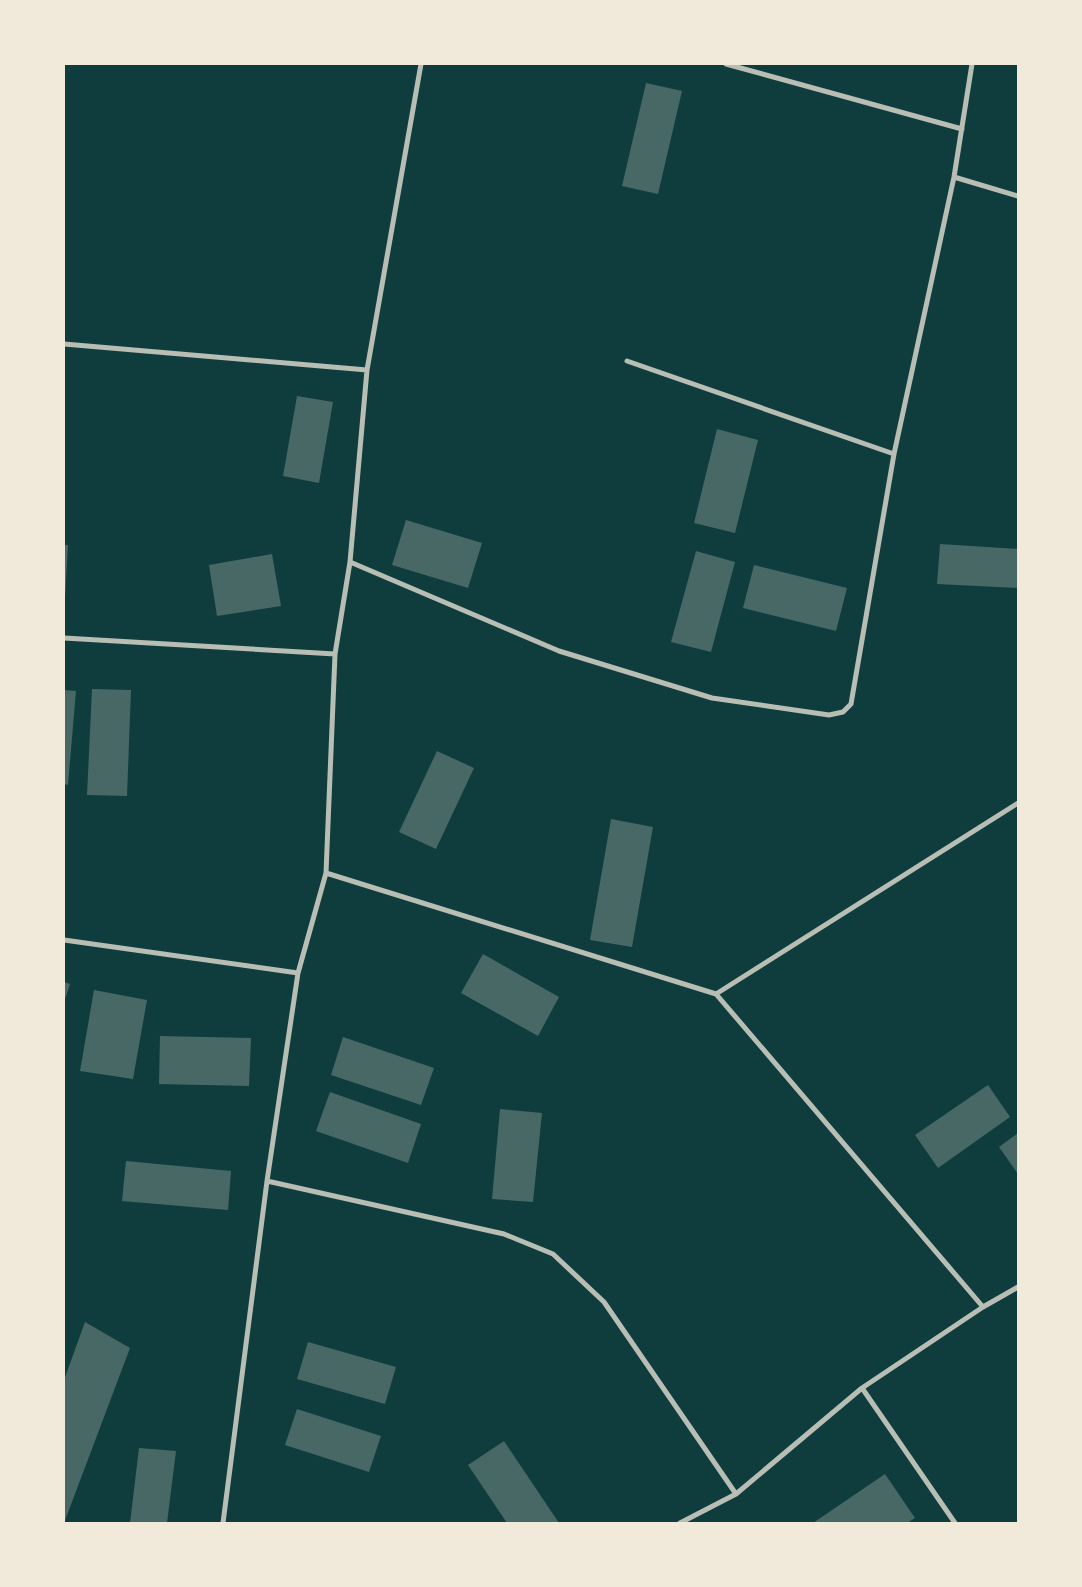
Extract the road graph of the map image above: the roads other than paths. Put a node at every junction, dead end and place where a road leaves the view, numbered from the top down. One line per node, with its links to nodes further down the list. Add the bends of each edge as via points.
1 (421, 64): 9 (street)
2 (726, 64): 4 (street)
3 (972, 64): 4 (street)
4 (962, 129): 5 (street)
5 (954, 177): 6 (street); 10 (street)
6 (1018, 196)
7 (64, 344): 9 (street)
8 (627, 361): 10 (street)
9 (368, 370): 11 (street)
10 (894, 454): 11 (street, via 851,704 843,712 829,716 712,698 560,651)
11 (350, 562): 13 (street)
12 (64, 638): 13 (street)
13 (335, 654): 15 (street)
14 (1018, 803): 18 (street)
15 (326, 873): 17 (street); 18 (street)
16 (64, 940): 17 (street)
17 (298, 973): 19 (street)
18 (716, 994): 21 (street)
19 (267, 1181): 23 (street, via 504,1234 553,1254 604,1302); 24 (street)
20 (1018, 1287): 21 (street)
21 (984, 1307): 22 (street)
22 (862, 1388): 23 (street); 26 (street)
23 (736, 1494): 25 (street)
24 (223, 1523)
25 (680, 1523)
26 (955, 1523)

